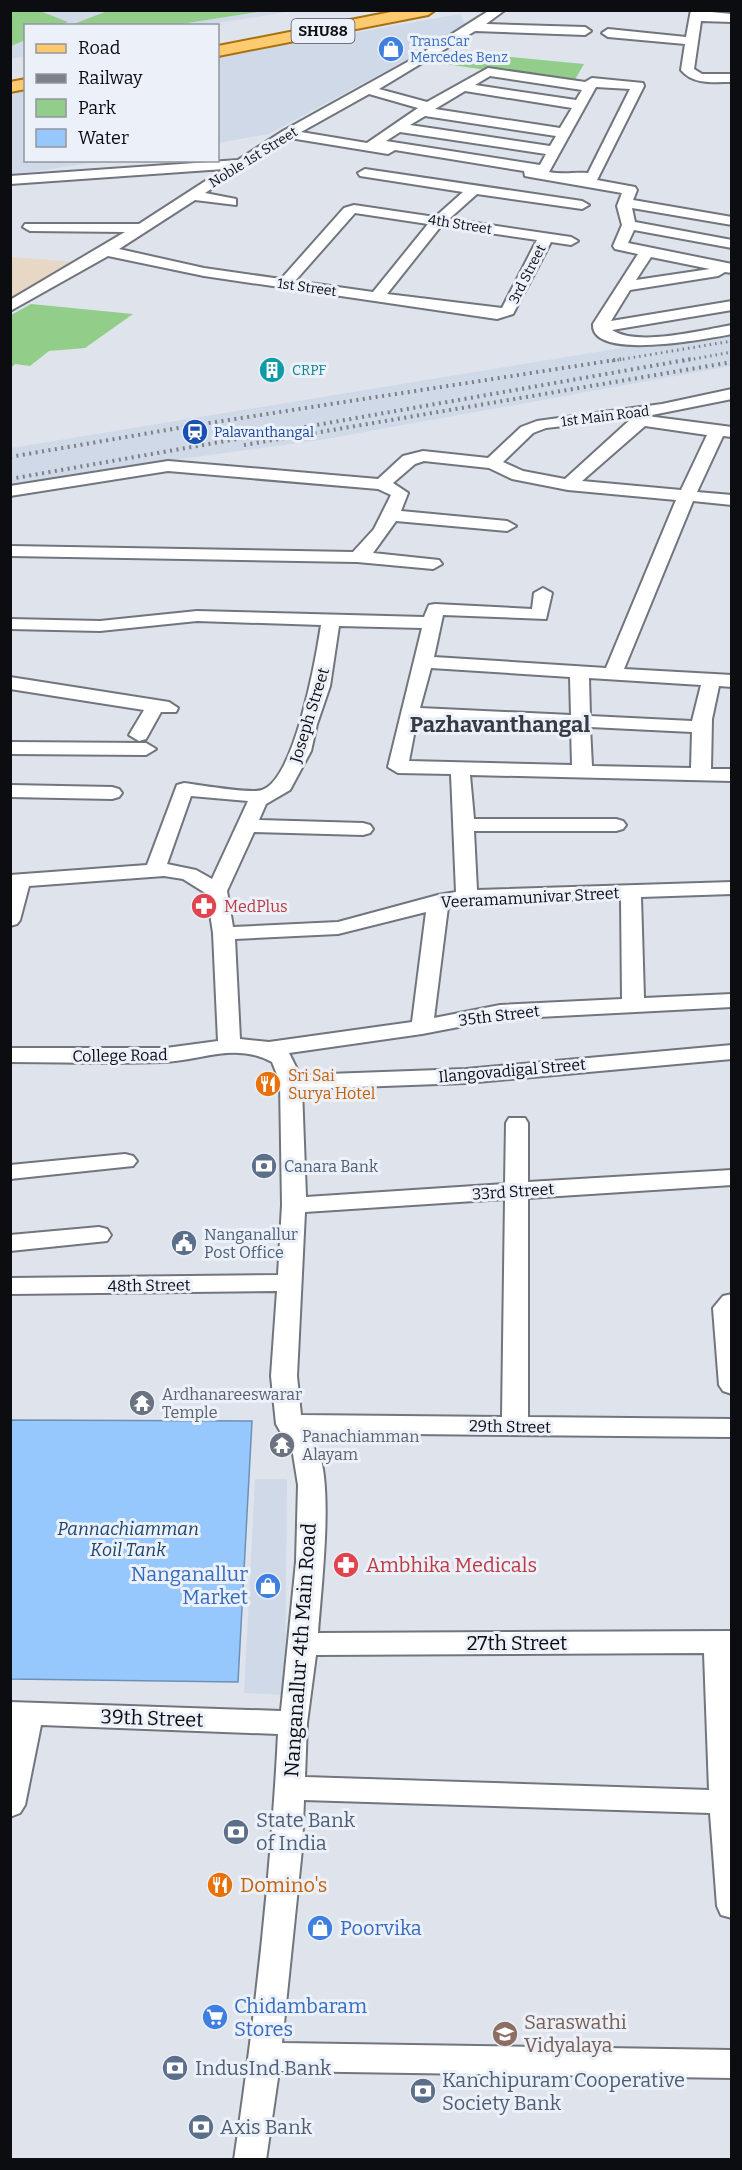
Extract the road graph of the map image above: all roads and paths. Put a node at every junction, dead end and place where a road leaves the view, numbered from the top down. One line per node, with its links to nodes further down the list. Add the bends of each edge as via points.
1 (428, 10): 4 (main road, SHU88)
2 (499, 10): 6 (street, Noble 1st Street)
3 (700, 13): 5 (street); 10 (street)
4 (384, 14): 9 (main road, SHU88); 11 (main road, SHU88)
5 (732, 17)
6 (473, 27): 7 (street); 15 (street, Noble 1st Street)
7 (585, 31)
8 (608, 33): 10 (street)
9 (219, 41)
10 (692, 41): 12 (street, via 687,70 691,74)
11 (219, 51)
12 (732, 78)
13 (463, 87): 14 (street, via 488,72); 16 (street); 17 (street)
14 (590, 87): 16 (street); 23 (street, via 592,82 638,86 593,177)
15 (368, 90): 17 (street); 20 (street, Noble 1st Street)
16 (580, 105): 19 (street)
17 (428, 107): 18 (street); 19 (street)
18 (396, 127): 21 (street); 23 (street, via 374,143)
19 (567, 128): 21 (street)
20 (288, 134): 22 (street, Noble 1st Street); 29 (street, via 626,188 631,191)
21 (554, 152): 23 (street)
22 (244, 163): 25 (street); 27 (street, Noble 1st Street)
23 (544, 170)
24 (365, 173): 26 (street)
25 (10, 180)
26 (473, 190): 30 (street); 31 (street)
27 (192, 195): 28 (street); 35 (street, Noble 1st Street)
28 (231, 202)
29 (626, 203): 32 (street); 33 (street)
30 (582, 206)
31 (438, 221): 36 (street, 4th Street); 42 (street, 4th Street, via 366,209 349,211); 44 (street)
32 (732, 221)
33 (629, 225): 38 (street); 40 (street, via 620,246)
34 (30, 227): 35 (street)
35 (142, 228): 39 (street, Noble 1st Street)
36 (546, 237): 37 (street, 4th Street); 47 (street, 3rd Street)
37 (571, 241)
38 (732, 244)
39 (106, 251): 42 (street, 1st Street); 46 (street, Noble 1st Street)
40 (647, 252): 41 (street); 43 (street)
41 (732, 270): 43 (street)
42 (284, 284): 44 (street, 1st Street)
43 (627, 286): 48 (street)
44 (376, 298): 47 (street, 1st Street, via 497,314)
45 (732, 305): 48 (street)
46 (10, 308)
47 (508, 311)
48 (600, 327): 49 (street, via 612,337 648,343)
49 (732, 329)
50 (732, 394): 51 (street, 1st Main Road)
51 (639, 416): 52 (street); 53 (street, 1st Main Road, via 533,427); 55 (street)
52 (724, 432): 57 (street)
53 (492, 463): 54 (street, via 417,456); 55 (street, via 518,475)
54 (382, 484): 56 (street, via 168,466); 59 (street, via 400,493)
55 (568, 485): 57 (street)
56 (10, 491)
57 (686, 496): 58 (street); 70 (street)
58 (732, 500)
59 (392, 515): 60 (street); 62 (street, via 368,549)
60 (507, 526)
61 (10, 551): 62 (street)
62 (357, 557): 63 (street)
63 (434, 564)
64 (543, 594): 66 (street, via 540,615 435,609)
65 (331, 621): 66 (street); 67 (street, via 197,616 99,626); 84 (street, Joseph Street, via 321,686 301,751 288,780)
66 (430, 623): 68 (street)
67 (10, 624)
68 (424, 662): 69 (street); 74 (street)
69 (579, 671): 70 (street); 75 (street)
70 (613, 672): 71 (street)
71 (711, 680): 72 (street); 76 (street)
72 (732, 681)
73 (10, 684): 77 (street, via 162,707 142,742)
74 (409, 713): 75 (street); 78 (street, via 398,767)
75 (580, 721): 76 (street); 79 (street)
76 (702, 727): 80 (street)
77 (10, 748)
78 (460, 768): 79 (street); 85 (street)
79 (582, 771): 80 (street)
80 (701, 774): 81 (street)
81 (732, 775)
82 (10, 791): 83 (street)
83 (112, 793)
84 (262, 797): 87 (street); 89 (street, via 184,789)
85 (464, 825): 86 (street); 94 (street)
86 (616, 825)
87 (249, 826): 88 (street); 92 (street)
88 (363, 829)
89 (155, 870): 90 (street); 92 (street, via 189,874)
90 (15, 881): 96 (street)
91 (732, 888): 93 (street, Veeramamunivar Street)
92 (217, 891): 97 (street)
93 (631, 892): 94 (street, Veeramamunivar Street); 99 (street)
94 (467, 897): 95 (street, Veeramamunivar Street)
95 (438, 901): 97 (street, Veeramamunivar Street, via 355,925 318,931); 100 (street)
96 (10, 920)
97 (224, 933): 101 (street)
98 (732, 1000): 99 (street, 35th Street)
99 (633, 1005): 100 (street, 35th Street, via 500,1012)
100 (422, 1027): 102 (street, 35th Street)
101 (229, 1046): 102 (street); 104 (street, College Road, via 166,1055)
102 (269, 1049): 105 (street, Nanganallur 4th Main Road, via 282,1058)
103 (732, 1052): 105 (street, Ilangovadigal Street, via 466,1076)
104 (10, 1055)
105 (291, 1082): 111 (street, Nanganallur 4th Main Road)
106 (517, 1123): 110 (street)
107 (125, 1161): 108 (street)
108 (10, 1172)
109 (732, 1177): 110 (street, 33rd Street)
110 (518, 1191): 111 (street, 33rd Street); 119 (street)
111 (294, 1205): 114 (street, Nanganallur 4th Main Road)
112 (99, 1235): 113 (street)
113 (10, 1243)
114 (288, 1283): 115 (street, 48th Street); 118 (street, Nanganallur 4th Main Road, via 284,1360)
115 (10, 1286)
116 (732, 1302): 117 (street, via 725,1308)
117 (732, 1385)
118 (289, 1424): 119 (street, 29th Street); 122 (street, Nanganallur 4th Main Road, via 306,1454 310,1485 310,1562)
119 (516, 1426): 120 (street, 29th Street)
120 (732, 1428)
121 (725, 1642): 122 (street, 27th Street); 126 (street)
122 (303, 1644): 124 (street, Nanganallur 4th Main Road)
123 (20, 1713): 124 (street, 39th Street); 127 (street)
124 (293, 1723): 125 (street, Nanganallur 4th Main Road)
125 (292, 1788): 126 (street); 129 (street, Nanganallur 4th Main Road)
126 (724, 1802): 128 (street)
127 (10, 1804)
128 (732, 1906)
129 (265, 2057): 130 (street); 131 (street, Nanganallur 4th Main Road)
130 (732, 2064)
131 (250, 2160)

